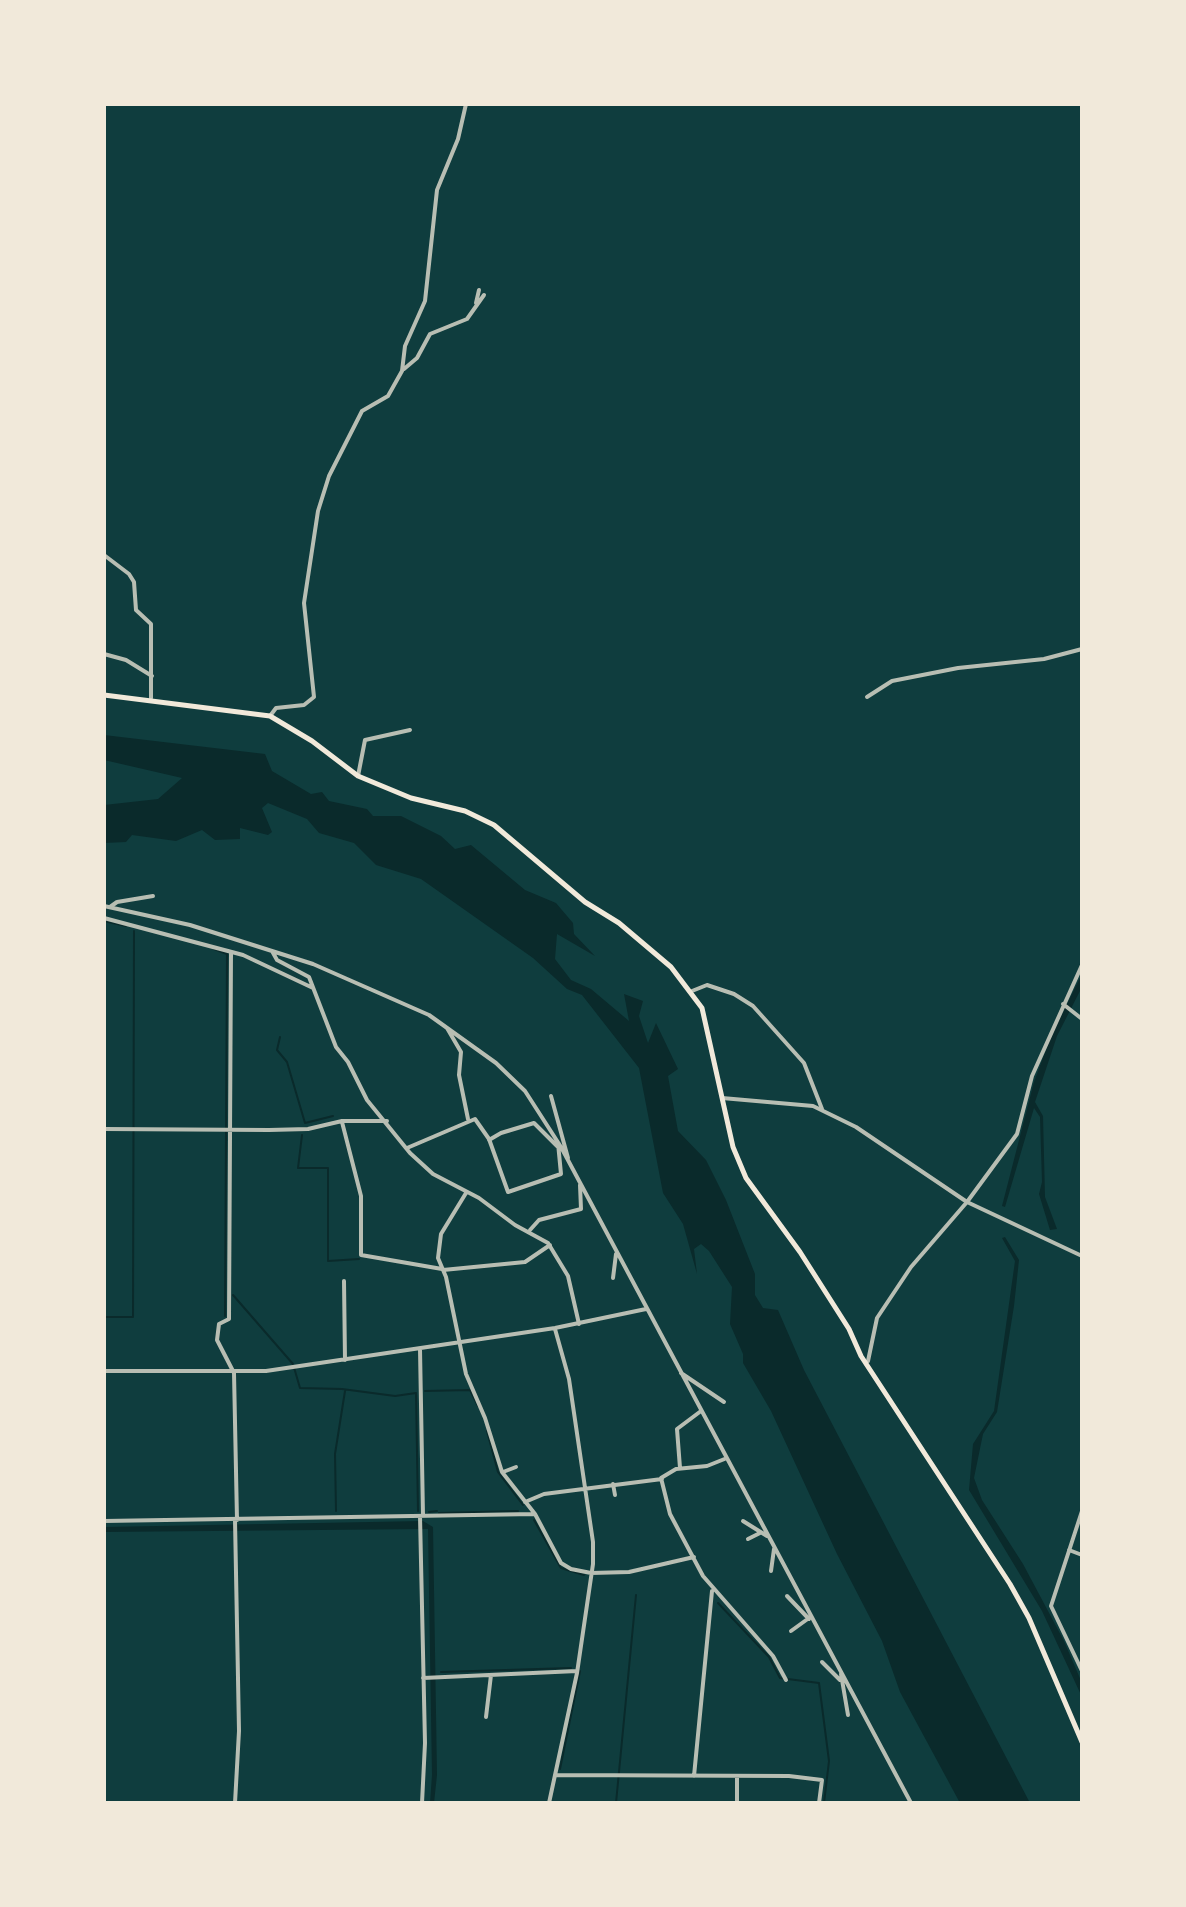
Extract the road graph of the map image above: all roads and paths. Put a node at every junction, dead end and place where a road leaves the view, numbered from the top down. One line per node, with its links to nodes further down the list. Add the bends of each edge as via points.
1 (466, 104): 5 (street, via 437,190 425,301 405,346)
2 (479, 290): 4 (street)
3 (484, 295): 4 (street)
4 (475, 304): 5 (street, via 467,319 430,334 417,358)
5 (402, 371): 13 (street, via 388,396 362,411 339,453 318,511 304,603 314,697 304,705 276,708)
6 (104, 555): 9 (street, via 129,574 136,610 151,624)
7 (1082, 649): 11 (street, via 892,681)
8 (104, 654): 9 (street)
9 (152, 676): 12 (street)
10 (104, 695): 12 (main road)
11 (867, 697)
12 (151, 698): 13 (main road)
13 (270, 716): 15 (main road)
14 (410, 730): 15 (street, via 365,740)
15 (358, 776): 23 (main road, via 494,825 585,902 619,923)
16 (153, 896): 17 (street)
17 (107, 906): 19 (street)
18 (104, 918): 20 (street)
19 (272, 951): 22 (street, via 277,960 309,977); 26 (street, via 429,1015)
20 (231, 952): 22 (street); 34 (street)
21 (1082, 965): 24 (street)
22 (314, 988): 32 (street, via 336,1047 367,1100)
23 (692, 991): 28 (main road, via 708,1029); 29 (street, via 707,985 753,1006 804,1063)
24 (1063, 1004): 25 (street); 42 (street, via 1032,1076 1017,1134)
25 (1082, 1019)
26 (447, 1028): 30 (street, via 461,1052 459,1075); 36 (street, via 525,1091)
27 (551, 1096): 39 (street)
28 (722, 1098): 29 (street); 56 (main road, via 746,1178)
29 (822, 1109): 42 (street)
30 (468, 1119): 35 (street, via 475,1119); 37 (street)
31 (342, 1121): 32 (street); 34 (street, via 308,1129); 47 (street, via 361,1196 361,1255)
32 (387, 1121): 37 (street)
33 (104, 1129): 34 (street)
34 (230, 1129): 58 (street, via 229,1319 219,1324 217,1340)
35 (489, 1140): 38 (street, via 534,1123); 38 (street, via 508,1192 561,1174)
36 (557, 1141): 38 (street); 39 (street)
37 (407, 1148): 41 (street, via 433,1174)
38 (558, 1148)
39 (568, 1160): 40 (street)
40 (580, 1182): 43 (street, via 581,1209 539,1220); 45 (street)
41 (466, 1193): 43 (street); 47 (street, via 441,1234)
42 (967, 1202): 46 (street); 56 (street, via 911,1267 877,1318)
43 (530, 1230): 44 (street)
44 (550, 1245): 47 (street, via 525,1262); 51 (street, via 568,1276)
45 (617, 1252): 48 (street); 50 (street)
46 (1082, 1256)
47 (442, 1270): 53 (street)
48 (613, 1278)
49 (344, 1281): 55 (street)
50 (646, 1309): 51 (street); 59 (street)
51 (579, 1324): 52 (street)
52 (555, 1328): 53 (street); 68 (street, via 569,1379)
53 (461, 1343): 54 (street); 65 (street, via 466,1374)
54 (420, 1349): 55 (street); 73 (street)
55 (345, 1360): 58 (street)
56 (868, 1361): 103 (main road, via 1017,1595)
57 (104, 1371): 58 (street)
58 (234, 1373): 75 (street)
59 (681, 1373): 60 (street); 61 (street)
60 (724, 1402)
61 (701, 1411): 62 (street); 64 (street, via 677,1429)
62 (727, 1458): 64 (street); 78 (street)
63 (516, 1467): 65 (street)
64 (680, 1468): 66 (street)
65 (502, 1472): 70 (street)
66 (662, 1479): 67 (street); 83 (street, via 670,1514)
67 (613, 1484): 68 (street); 69 (street)
68 (585, 1488): 70 (street); 85 (street, via 593,1542)
69 (615, 1495)
70 (525, 1502): 72 (street)
71 (1082, 1511): 81 (street)
72 (535, 1514): 73 (street); 85 (street, via 561,1563)
73 (421, 1518): 75 (street); 96 (street)
74 (104, 1521): 75 (street)
75 (236, 1521): 107 (street)
76 (743, 1521): 77 (street)
77 (761, 1533): 78 (street); 79 (street)
78 (769, 1537): 80 (street)
79 (748, 1539)
80 (775, 1547): 84 (street); 88 (street)
81 (1069, 1550): 82 (street); 93 (street, via 1051,1606)
82 (1082, 1555)
83 (694, 1557): 85 (street, via 629,1572); 86 (street)
84 (771, 1571)
85 (591, 1573): 91 (street)
86 (713, 1589): 97 (street, via 773,1656); 105 (street)
87 (787, 1596): 88 (street)
88 (810, 1618): 89 (street); 92 (street)
89 (791, 1631)
90 (822, 1662): 99 (street)
91 (577, 1671): 94 (street); 104 (street)
92 (841, 1671): 99 (street); 100 (street)
93 (1082, 1671)
94 (520, 1674): 95 (street); 98 (street)
95 (491, 1675): 96 (street); 102 (street)
96 (423, 1678): 108 (street)
97 (786, 1680)
98 (512, 1681)
99 (842, 1682): 100 (street); 101 (street)
100 (849, 1687): 112 (street)
101 (848, 1715)
102 (486, 1717)
103 (1082, 1742)
104 (555, 1775): 105 (street); 109 (street)
105 (694, 1776): 106 (street)
106 (737, 1776): 110 (street); 111 (street, via 822,1780)
107 (235, 1803)
108 (422, 1803)
109 (549, 1803)
110 (737, 1803)
111 (819, 1803)
112 (911, 1803)

